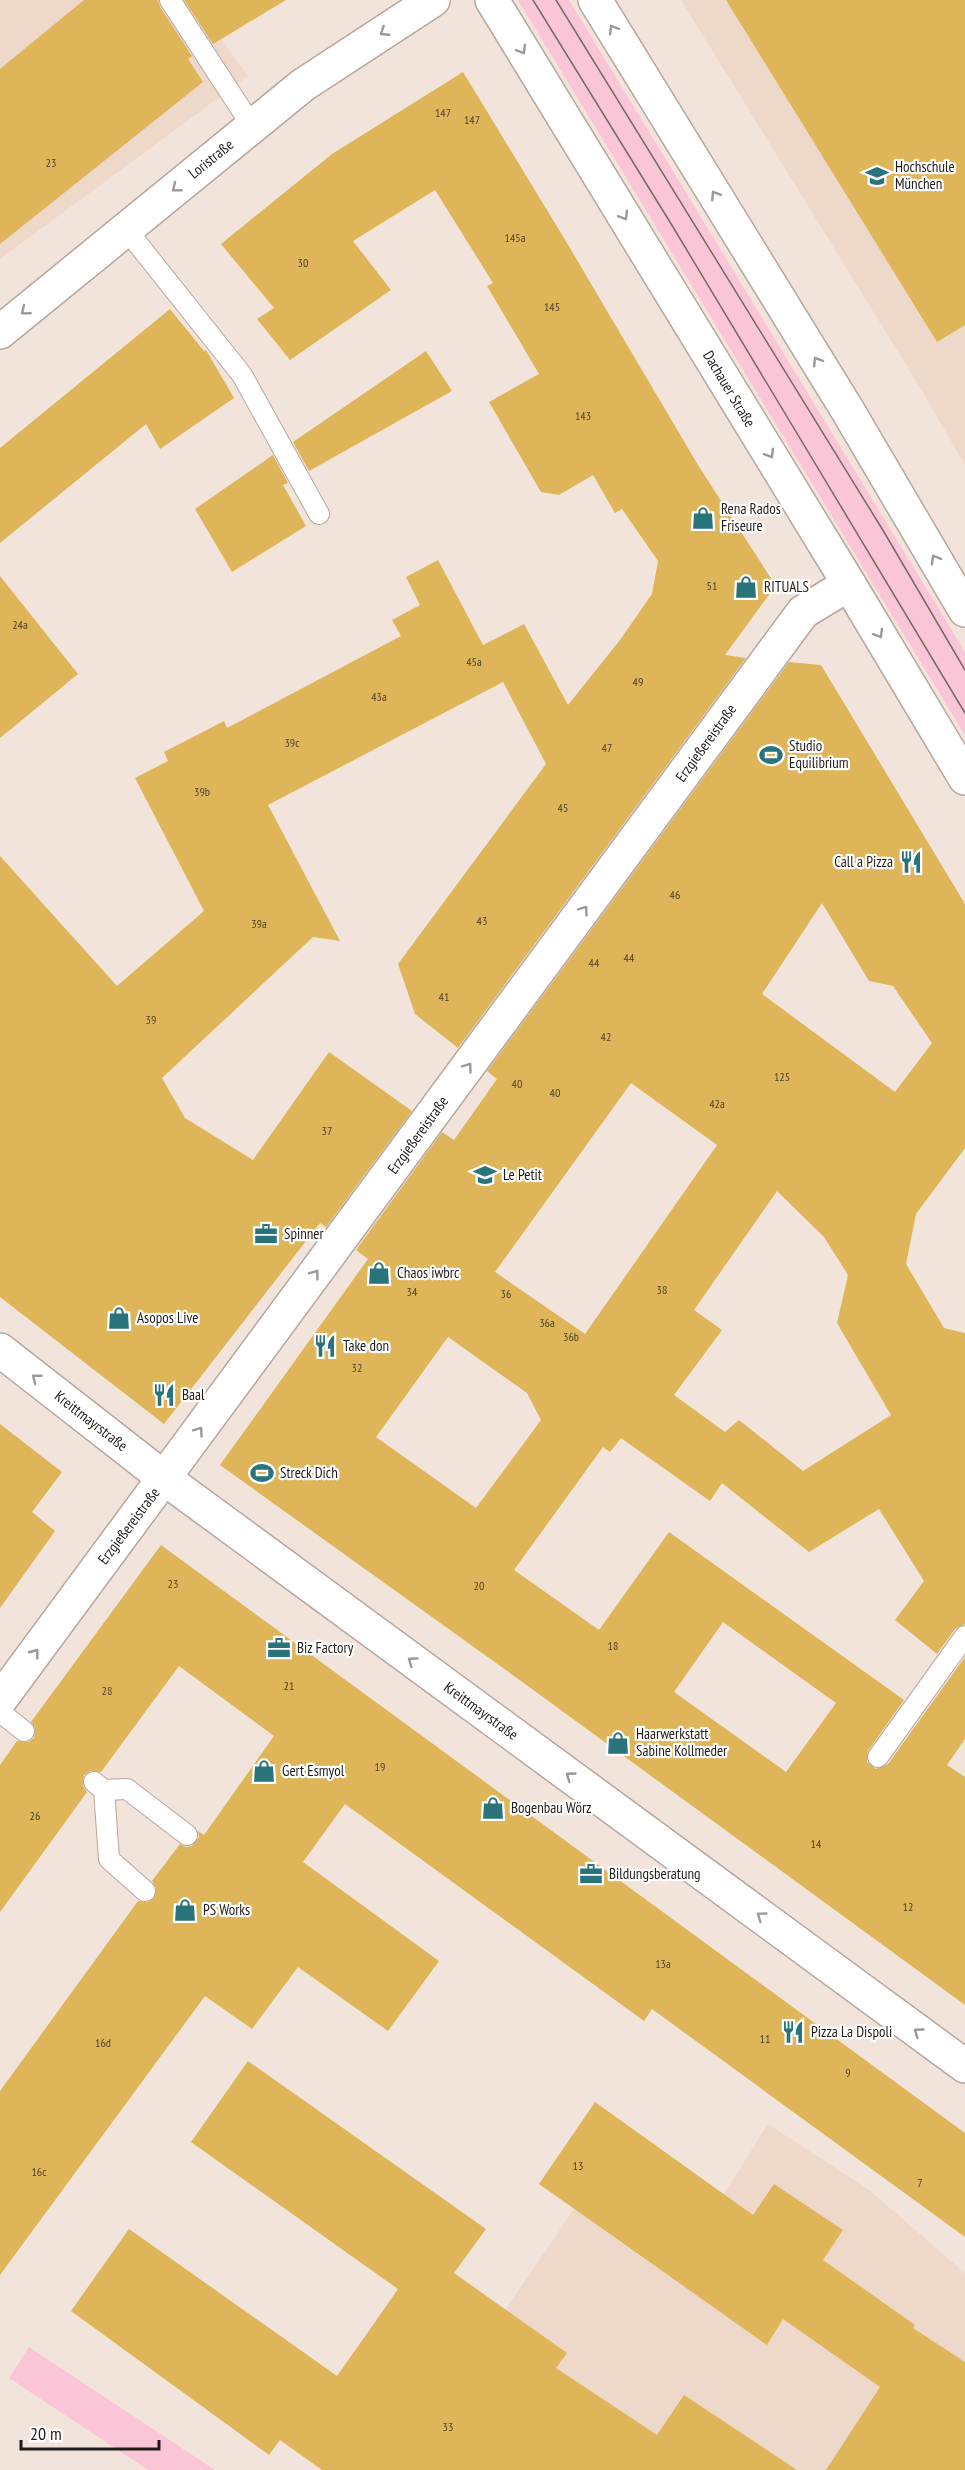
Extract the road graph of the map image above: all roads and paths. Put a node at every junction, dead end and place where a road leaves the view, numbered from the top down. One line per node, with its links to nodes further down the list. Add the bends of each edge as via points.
1 (170, 0): 5 (lane)
2 (433, 0): 5 (street, Loristraße, one-way to 5, via 303,85)
3 (492, 0): 9 (street, Dachauer Straße, one-way to 9)
4 (595, 0): 10 (street, one-way to 4, via 848,411)
5 (252, 126): 6 (street, Loristraße, one-way to 6)
6 (126, 229): 7 (street, Loristraße, one-way to 7); 8 (lane, via 242,375)
7 (0, 332)
8 (319, 514)
9 (849, 584): 11 (street, Dachauer Straße, one-way to 11); 13 (street, Erzgießereistraße, one-way to 9, via 803,612)
10 (965, 610)
11 (965, 778)
12 (0, 1350): 13 (street, Kreittmayrstraße, one-way to 12)
13 (164, 1478): 15 (street, Erzgießereistraße, one-way to 13); 21 (street, Kreittmayrstraße, one-way to 13)
14 (965, 1636): 18 (lane)
15 (0, 1700)
16 (0, 1712): 17 (lane)
17 (24, 1731)
18 (878, 1757)
19 (187, 1835): 20 (lane, via 127,1790 99,1786 109,1859)
20 (146, 1891)
21 (965, 2066)

